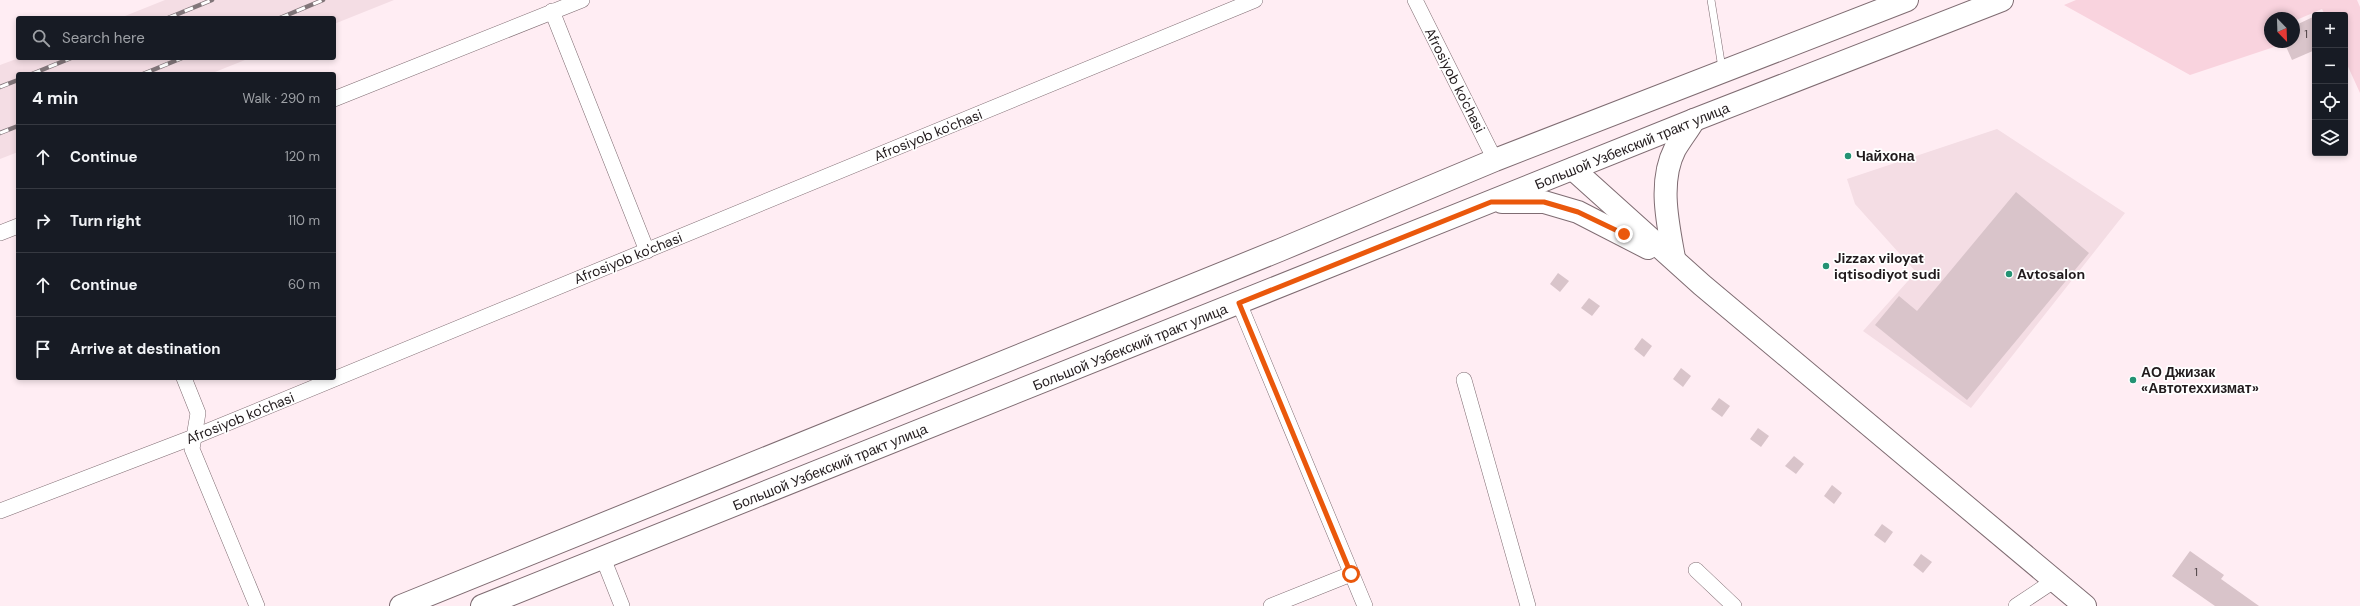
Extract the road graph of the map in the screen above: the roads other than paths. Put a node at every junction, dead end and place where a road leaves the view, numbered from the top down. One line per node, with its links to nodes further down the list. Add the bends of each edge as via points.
1 (582, 0): 7 (street)
2 (1255, 0): 16 (street, Afrosiyob ko'chasi)
3 (1416, 0): 11 (street, Afrosiyob ko'chasi)
4 (1711, 0): 8 (lane)
5 (1907, 0): 8 (main road)
6 (2002, 0): 10 (main road, Большой Узбекский тракт улица)
7 (552, 11): 9 (street); 16 (street)
8 (1723, 72): 11 (main road)
9 (336, 97)
10 (1694, 120): 12 (main road, Большой Узбекский тракт улица); 17 (main road, via 1675,150 1667,175 1666,208)
11 (1495, 160): 30 (main road, via 1273,253)
12 (1573, 169): 13 (main road, Большой Узбекский тракт улица); 17 (main road)
13 (1491, 202): 17 (main road, via 1544,202 1578,212); 18 (main road, Большой Узбекский тракт улица)
14 (16, 227): 15 (street)
15 (0, 233)
16 (647, 251): 19 (street, Afrosiyob ko'chasi)
17 (1681, 265): 28 (main road)
18 (1239, 303): 25 (main road, Большой Узбекский тракт улица); 27 (street)
19 (336, 379)
20 (185, 380): 23 (street, via 198,413)
21 (333, 380): 23 (street, Afrosiyob ko'chasi)
22 (1464, 380): 35 (street)
23 (196, 436): 24 (street, Afrosiyob ko'chasi); 29 (street, via 192,449)
24 (0, 511)
25 (603, 558): 31 (main road, Большой Узбекский тракт улица); 32 (street)
26 (1696, 570): 36 (street)
27 (1351, 574): 33 (street); 34 (street)
28 (2054, 580): 37 (street); 38 (main road)
29 (257, 606)
30 (401, 606)
31 (482, 606)
32 (622, 606)
33 (1271, 606)
34 (1365, 606)
35 (1528, 606)
36 (1734, 606)
37 (2016, 606)
38 (2085, 606)

